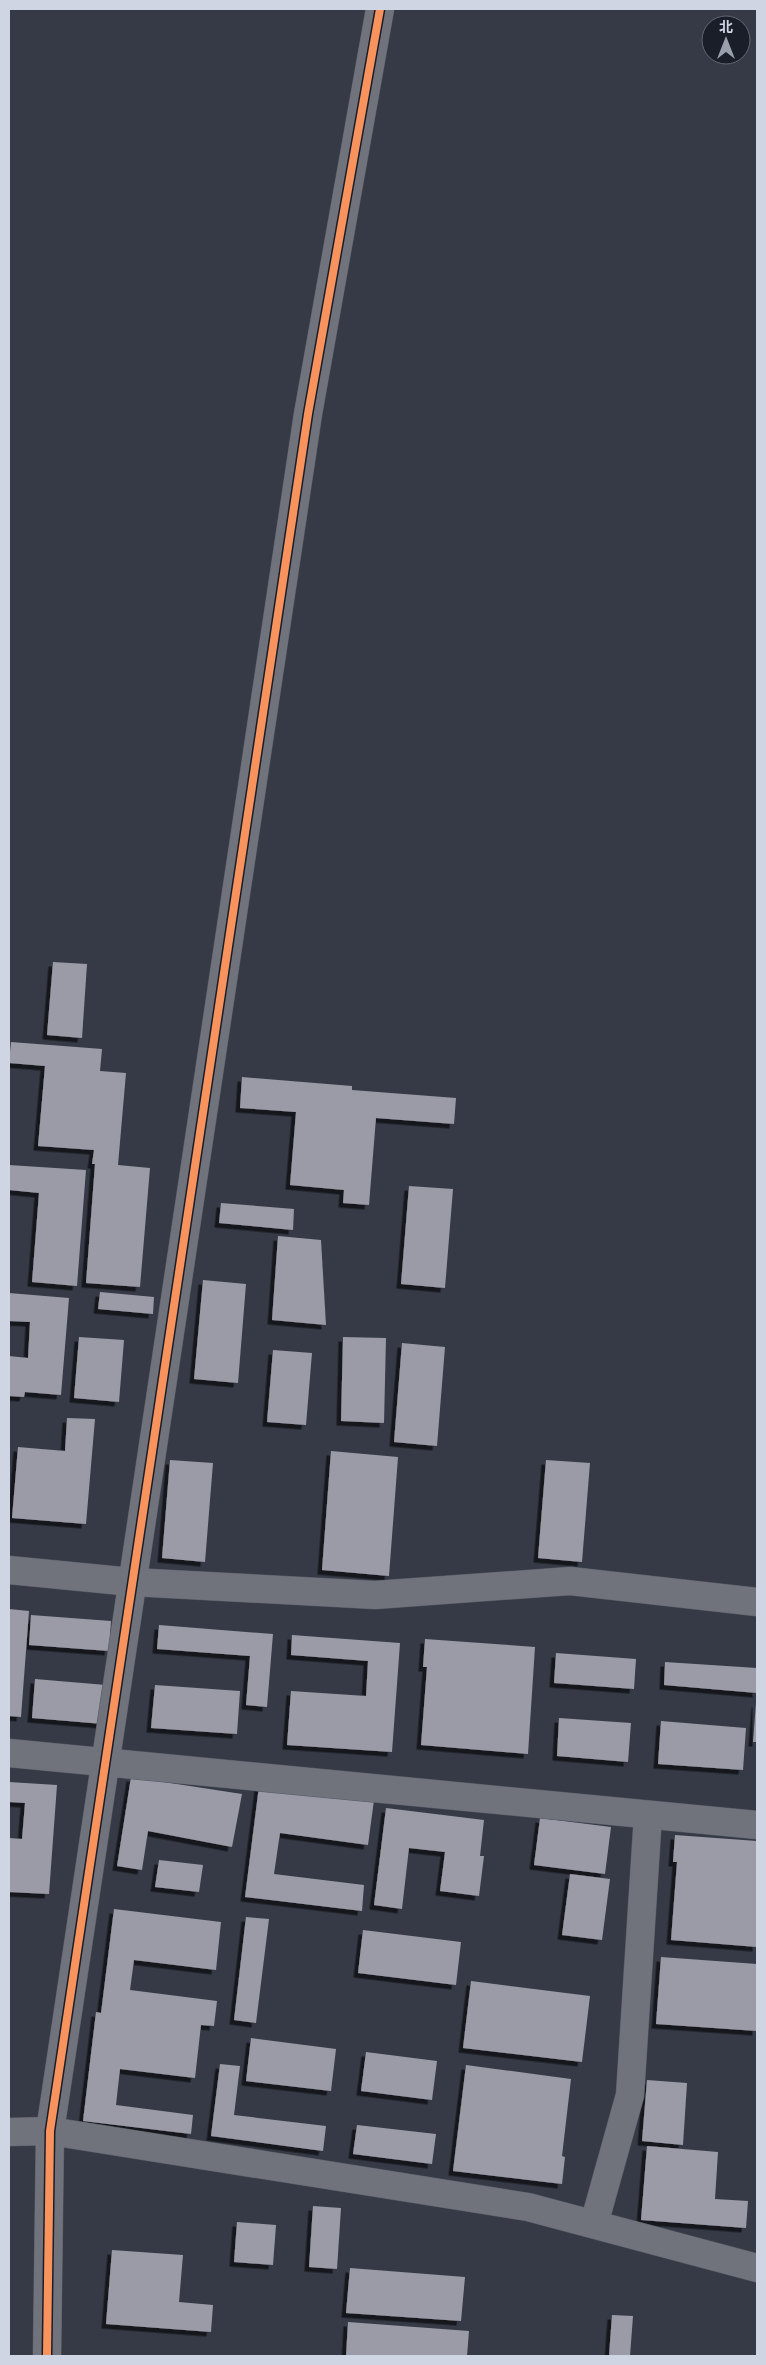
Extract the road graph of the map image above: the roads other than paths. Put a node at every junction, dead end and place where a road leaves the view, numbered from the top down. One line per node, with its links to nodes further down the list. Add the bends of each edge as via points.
1 (380, 9): 3 (street, via 308,414)
2 (9, 1570): 3 (street)
3 (132, 1582): 4 (street, via 375,1595 570,1581); 6 (street)
4 (757, 1602)
5 (9, 1753): 6 (street)
6 (106, 1762): 7 (street); 9 (street)
7 (648, 1815): 8 (street); 11 (street, via 630,2095)
8 (757, 1825)
9 (50, 2131): 10 (street); 11 (street, via 528,2207); 13 (street)
10 (9, 2132)
11 (594, 2224): 12 (street)
12 (757, 2268)
13 (47, 2356)

